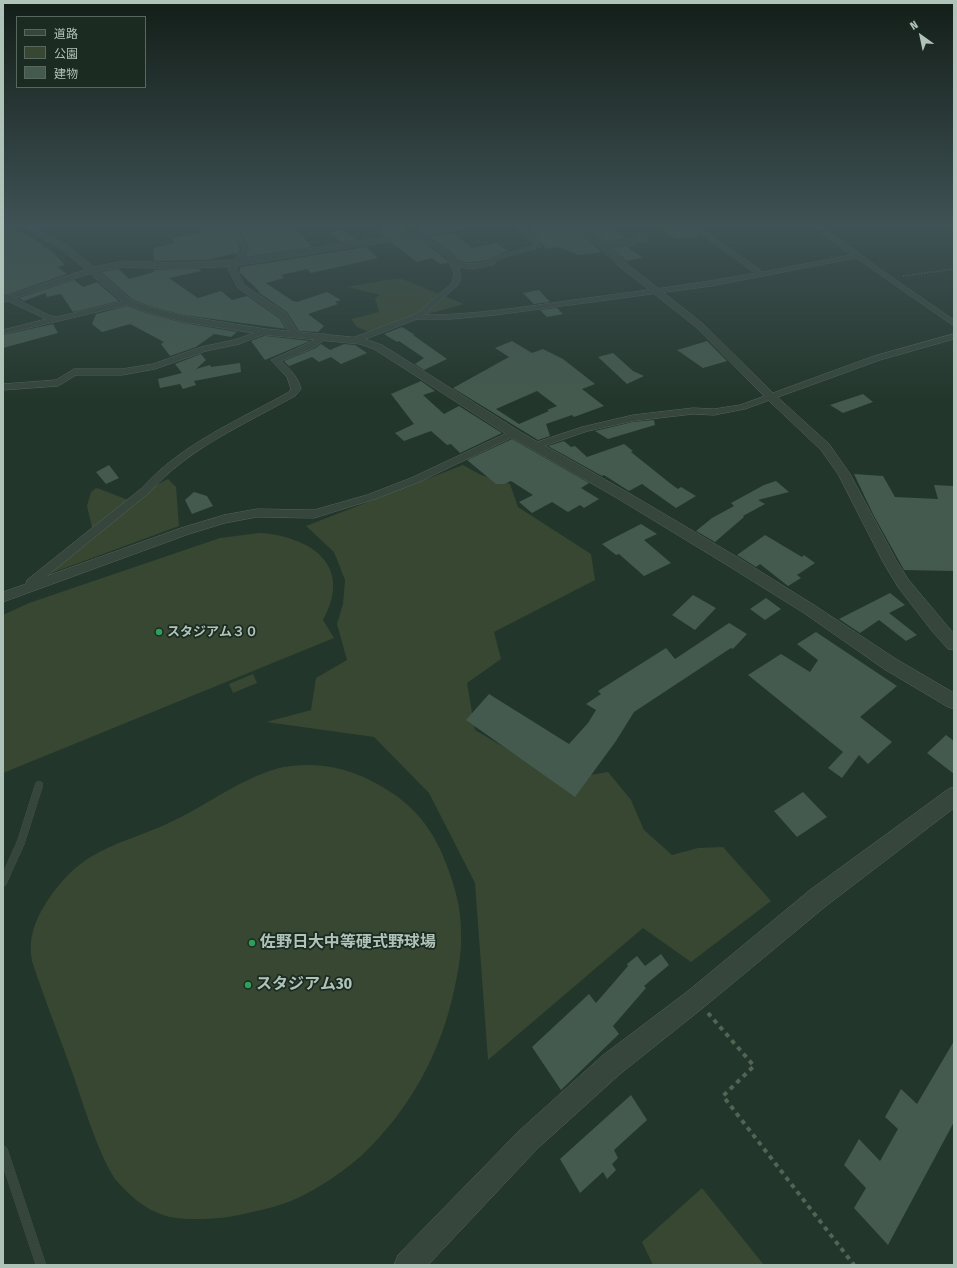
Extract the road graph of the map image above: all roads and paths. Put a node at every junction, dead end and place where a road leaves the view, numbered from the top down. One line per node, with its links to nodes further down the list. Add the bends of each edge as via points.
1 (42, 286): 9 (street)
2 (110, 286): 10 (street)
3 (241, 286): 16 (street, via 282,315)
4 (454, 286): 11 (street)
5 (650, 286): 8 (street)
6 (695, 286): 8 (street)
7 (899, 286): 13 (street)
8 (656, 291): 11 (street, via 495,313); 21 (street, via 700,325)
9 (6, 298): 12 (street)
10 (128, 302): 12 (street); 15 (street, via 184,319)
11 (416, 317): 19 (street)
12 (57, 320): 14 (street)
13 (954, 324)
14 (3, 332)
15 (266, 332): 16 (street); 20 (street, via 155,366 122,372 74,372 58,383)
16 (295, 334): 17 (street)
17 (325, 336): 19 (street); 24 (street, via 312,345 275,360 295,383 296,389 292,394 190,451 160,474 128,506)
18 (954, 336): 21 (street, via 877,358)
19 (355, 340): 22 (street, via 362,340 378,347)
20 (3, 387)
21 (770, 396): 23 (street, via 742,407 714,412 693,411 633,418 586,429); 26 (street, via 829,452 844,474 903,583)
22 (514, 433): 23 (street); 24 (street, via 415,480 371,497 314,514 257,513 224,520)
23 (535, 446): 27 (street, via 732,561 890,664)
24 (22, 590): 25 (street)
25 (3, 597)
26 (954, 644)
27 (954, 702)
28 (40, 785): 30 (lane, via 21,842)
29 (954, 796): 31 (street, via 818,898)
30 (3, 882)
31 (696, 999): 34 (street, via 612,1065 528,1140); 35 (path, via 754,1066 723,1096)
32 (3, 1151): 33 (lane)
33 (41, 1265)
34 (408, 1265)
35 (854, 1265)

